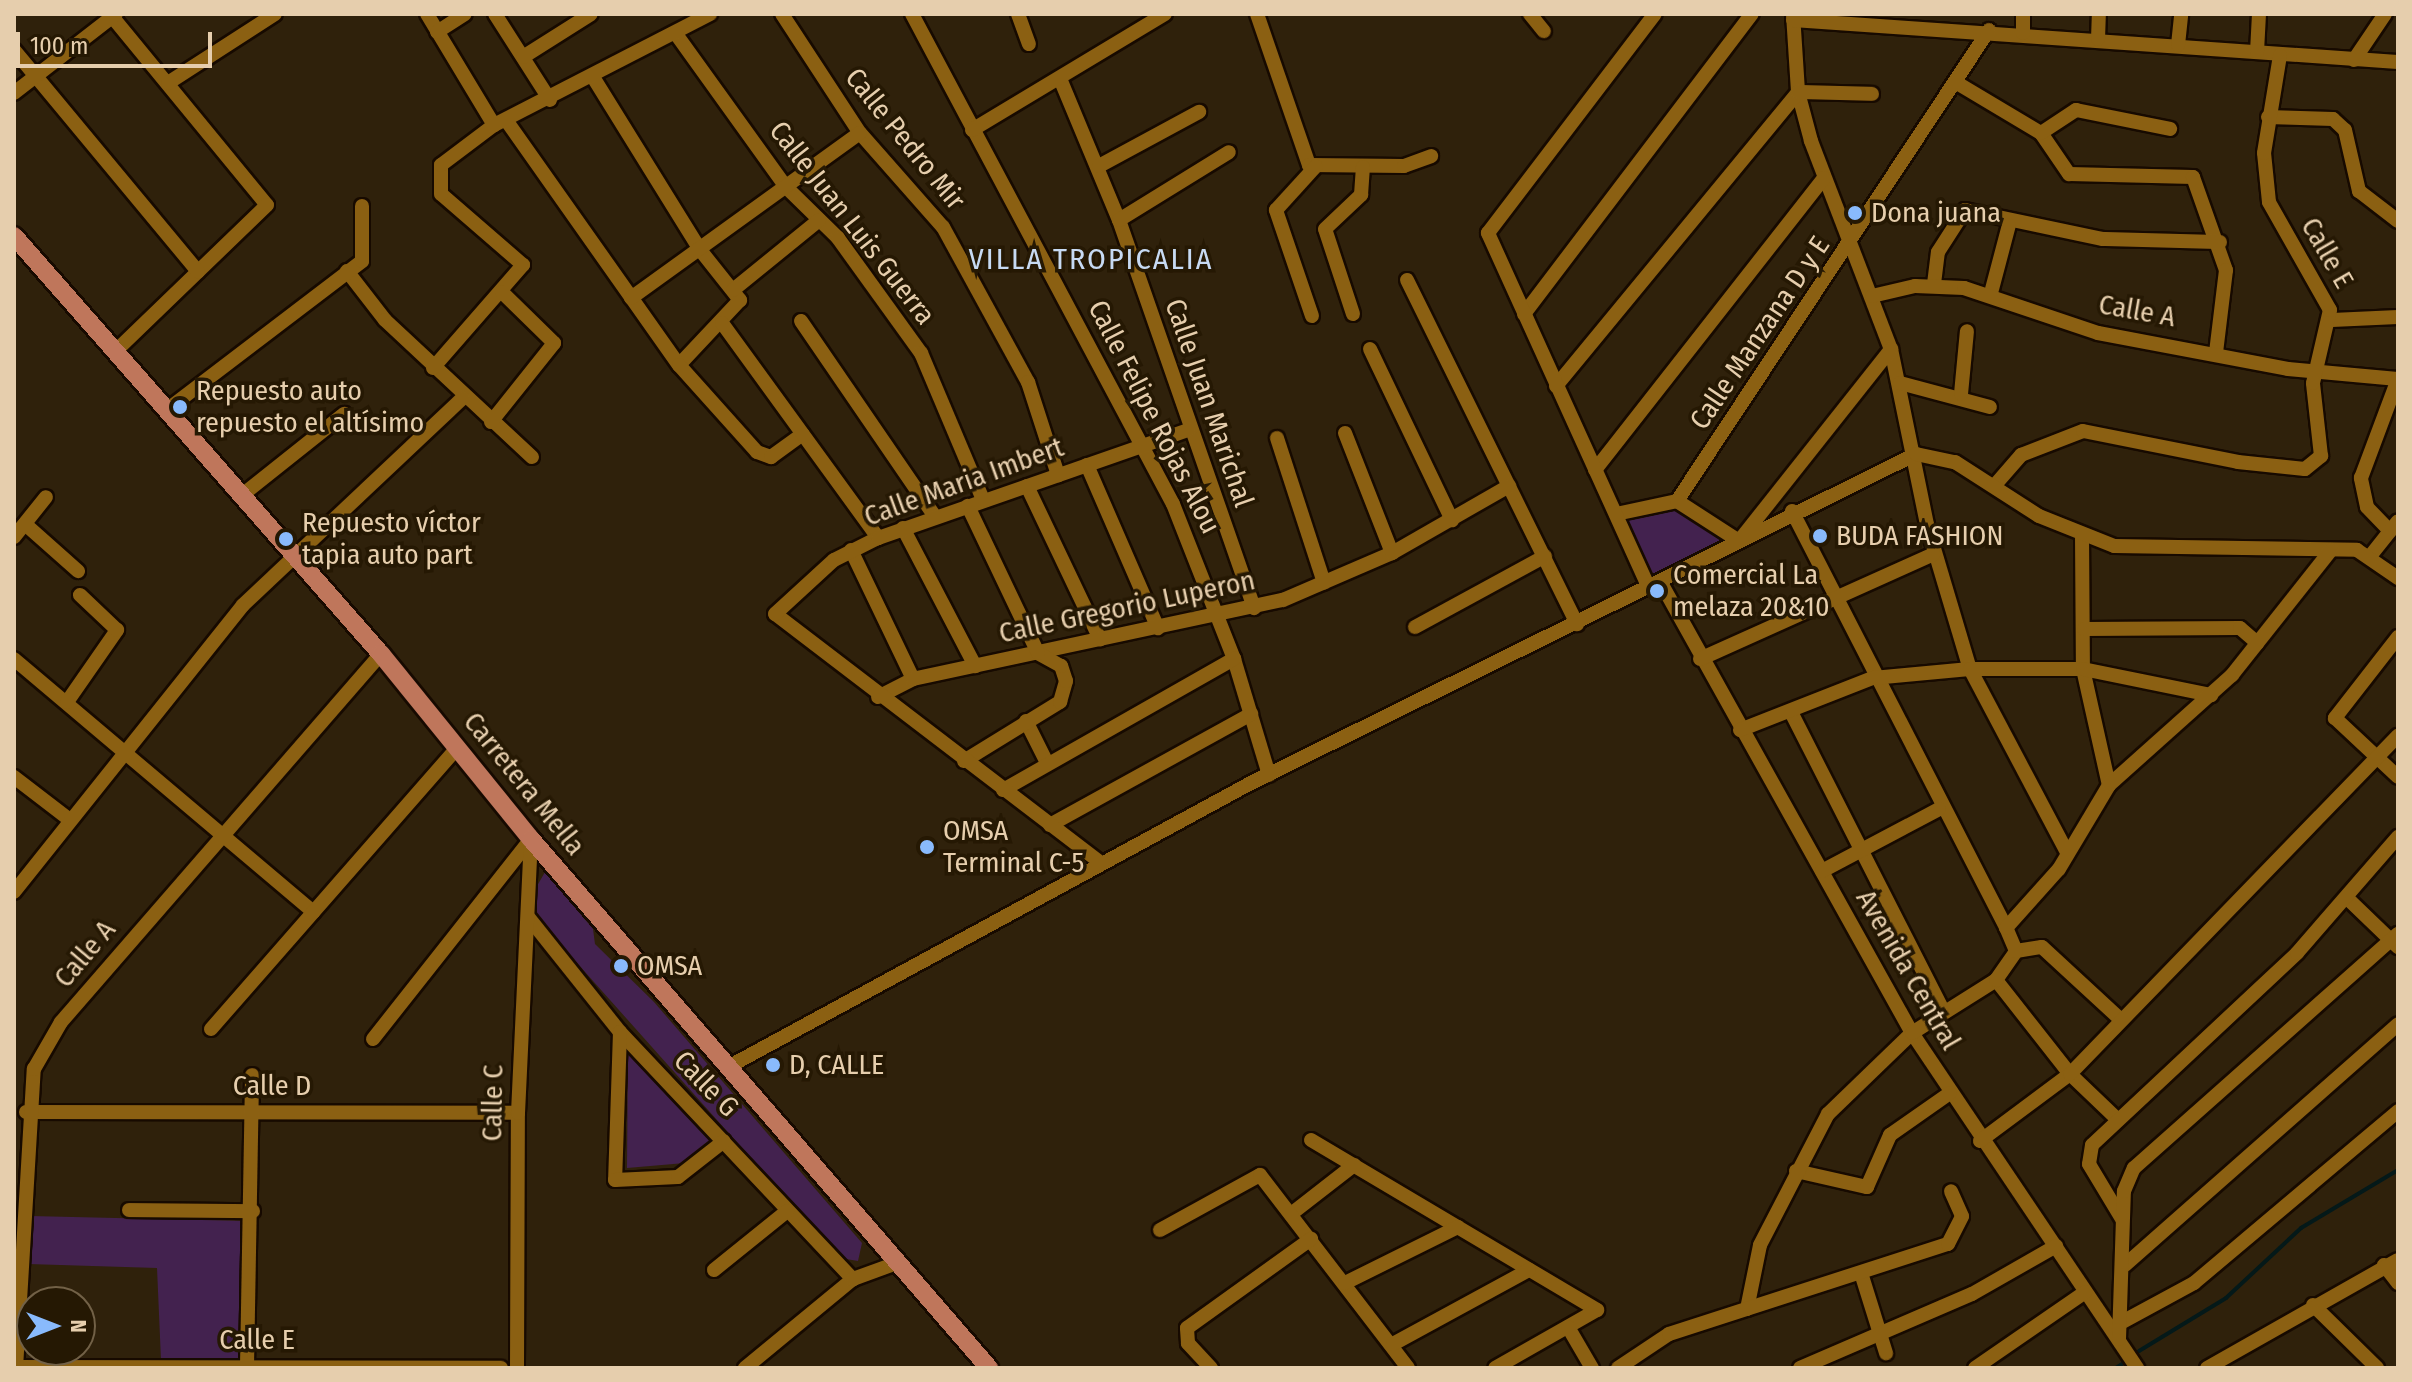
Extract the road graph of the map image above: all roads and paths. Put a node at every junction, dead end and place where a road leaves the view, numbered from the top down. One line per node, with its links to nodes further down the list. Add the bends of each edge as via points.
1 (275, 14): 41 (street)
2 (427, 14): 26 (street)
3 (465, 14): 26 (street)
4 (495, 14): 35 (street)
5 (591, 14): 35 (street)
6 (782, 14): 52 (street, Calle Pedro Mir)
7 (912, 14): 51 (street, Calle Felipe Rojas Alou)
8 (1018, 14): 30 (street)
9 (1165, 14): 40 (street)
10 (1257, 14): 57 (street, via 1309,165)
11 (1530, 14): 25 (street)
12 (1655, 14): 80 (street, Avenida Central, via 1488,233)
13 (1752, 14): 80 (street)
14 (2023, 14): 27 (street)
15 (2099, 14): 29 (street)
16 (2181, 14): 31 (street)
17 (2259, 14): 33 (street)
18 (2385, 14): 36 (street)
19 (113, 15): 38 (street); 41 (street)
20 (707, 15): 28 (street)
21 (1793, 17): 22 (street); 43 (street)
22 (1867, 18): 23 (street)
23 (1942, 21): 24 (street)
24 (1989, 30): 27 (street); 42 (street, Calle Manzana D y E)
25 (1544, 31)
26 (437, 32): 49 (street)
27 (2023, 33): 29 (street)
28 (676, 34): 39 (street); 60 (street, Calle Juan Luis Guerra)
29 (2098, 39): 31 (street)
30 (1029, 44)
31 (2178, 45): 33 (street)
32 (14, 50): 38 (street)
33 (2257, 52): 34 (street)
34 (2280, 55): 36 (street); 48 (street, Calle E)
35 (523, 57): 46 (street)
36 (2354, 60): 37 (street)
37 (2398, 62)
38 (35, 76): 44 (street); 71 (street)
39 (593, 77): 46 (street); 69 (street)
40 (1061, 81): 51 (street); 56 (street, Calle Juan Marichal)
41 (168, 83): 71 (street, via 266,207)
42 (1957, 83): 53 (street); 68 (street, Calle Manzana D y E)
43 (1798, 92): 45 (street); 59 (street); 96 (street)
44 (14, 93)
45 (1872, 94)
46 (550, 100): 49 (street)
47 (1199, 112): 56 (street)
48 (2268, 117): 64 (street, via 2333,119 2345,130 2359,191); 83 (street, Calle E, via 2269,202)
49 (500, 123): 75 (street, via 441,165 436,184 522,263); 78 (street)
50 (2170, 129): 53 (street, via 2076,110)
51 (972, 130): 107 (street, Calle Felipe Rojas Alou)
52 (860, 133): 60 (street); 112 (street, Calle Pedro Mir, via 943,227 1028,382)
53 (2041, 133): 67 (street, via 2069,174 2186,174 2198,183)
54 (1229, 152): 63 (street)
55 (1431, 156): 58 (street, via 1410,165)
56 (1099, 166): 63 (street, Calle Juan Marichal)
57 (1316, 166): 58 (street); 81 (street, via 1276,210)
58 (1363, 167): 79 (street, via 1361,195 1325,229)
59 (1824, 178): 68 (street); 111 (street)
60 (786, 187): 62 (street, Calle Juan Luis Guerra); 69 (street)
61 (362, 206): 70 (street, via 363,258)
62 (819, 220): 74 (street); 118 (street, Calle Juan Luis Guerra, via 921,353)
63 (1119, 220): 103 (street, Calle Juan Marichal)
64 (2398, 221)
65 (2009, 225): 67 (street, via 2103,239); 73 (street, via 1960,214 1938,252); 76 (street)
66 (14, 236): 89 (main road, Carretera Mella)
67 (2220, 242): 90 (street, via 2226,270)
68 (1850, 248): 77 (street); 119 (street, Calle Manzana D y E)
69 (701, 251): 74 (street); 78 (street)
70 (347, 271): 92 (street); 100 (street)
71 (198, 272): 89 (street)
72 (1407, 280): 115 (street)
73 (1934, 284): 76 (street, Calle A); 77 (street, Calle A)
74 (733, 290): 85 (street, via 740,305)
75 (502, 292): 92 (street); 102 (street, via 554,343)
76 (1991, 293): 90 (street, Calle A, via 2098,333)
77 (1872, 296): 88 (street)
78 (631, 298): 91 (street)
79 (1353, 314)
80 (1524, 314): 96 (street, Avenida Central)
81 (1312, 316)
82 (2398, 317): 83 (street)
83 (2332, 320): 93 (street, Calle E)
84 (801, 321): 123 (street)
85 (722, 323): 91 (street); 105 (street)
86 (1967, 331): 97 (street)
87 (1370, 349): 124 (street)
88 (1891, 349): 95 (street); 131 (street)
89 (115, 352): 100 (main road, Carretera Mella)
90 (2216, 353): 93 (street, Calle A)
91 (679, 365): 105 (street, via 763,457)
92 (433, 368): 98 (street)
93 (2314, 372): 94 (street, Calle A); 113 (street, Calle E, via 2321,456 2305,469 2083,431 2027,452)
94 (2398, 379): 126 (street, via 2361,478 2367,507)
95 (1900, 383): 97 (street); 108 (street)
96 (1556, 386): 111 (street, Avenida Central)
97 (1961, 394): 99 (street)
98 (463, 398): 102 (street); 136 (street)
99 (1990, 407)
100 (168, 409): 116 (main road, Carretera Mella)
101 (344, 414): 116 (street)
102 (491, 422): 109 (street)
103 (1189, 430): 107 (street, Calle Maria Imbert); 145 (street, Calle Juan Marichal)
104 (1345, 433): 134 (street)
105 (803, 434): 130 (street)
106 (1277, 438): 141 (street)
107 (1145, 445): 110 (street, Calle Maria Imbert); 146 (street, Calle Felipe Rojas Alou)
108 (1916, 454): 113 (street, via 1950,459); 121 (street); 135 (street)
109 (532, 457)
110 (1087, 465): 112 (street, Calle Maria Imbert); 149 (street)
111 (1595, 470): 122 (street, Avenida Central)
112 (1058, 475): 114 (street, Calle Maria Imbert)
113 (1995, 485): 128 (street)
114 (1027, 486): 118 (street, Calle Maria Imbert); 152 (street)
115 (1509, 486): 124 (street, Calle Gregorio Luperon); 138 (street)
116 (241, 496): 136 (main road, Carretera Mella)
117 (46, 497): 125 (street)
118 (983, 500): 120 (street, Calle Maria Imbert)
119 (1677, 501): 122 (street); 131 (street)
120 (968, 506): 123 (street, Calle Maria Imbert); 154 (street)
121 (1792, 511): 131 (street); 144 (street)
122 (1616, 514): 142 (street, Avenida Central)
123 (935, 517): 127 (street, Calle Maria Imbert)
124 (1452, 520): 134 (street, Calle Gregorio Luperon)
125 (25, 524): 129 (street); 139 (street)
126 (2394, 526): 137 (street)
127 (903, 528): 130 (street, Calle Maria Imbert); 159 (street)
128 (2082, 535): 133 (street, via 2130,550); 150 (street)
129 (14, 537)
130 (878, 538): 132 (street, Calle Maria Imbert)
131 (1739, 541): 142 (street)
132 (851, 550): 163 (street); 165 (street, Calle Maria Imbert, via 775,614)
133 (2331, 550): 137 (street); 153 (street)
134 (1392, 553): 141 (street, Calle Gregorio Luperon)
135 (1934, 554): 144 (street); 160 (street)
136 (291, 555): 155 (main road, Carretera Mella); 173 (street)
137 (2371, 555): 140 (street)
138 (1545, 556): 147 (street); 148 (street)
139 (78, 571)
140 (2398, 578)
141 (1324, 583): 145 (street, Calle Gregorio Luperon)
142 (1655, 586): 147 (street); 158 (street, Avenida Central)
143 (80, 595): 166 (street, via 116,634)
144 (1833, 595): 158 (street); 162 (street)
145 (1254, 608): 146 (street, Calle Gregorio Luperon)
146 (1220, 619): 149 (street, Calle Gregorio Luperon); 157 (street, Calle Felipe Rojas Alou)
147 (1577, 624): 177 (street)
148 (1415, 627)
149 (1158, 628): 152 (street, Calle Gregorio Luperon)
150 (2084, 629): 153 (street, via 2240,628); 161 (street)
151 (2398, 637): 174 (street, via 2335,718)
152 (1100, 639): 154 (street, Calle Gregorio Luperon)
153 (2257, 643): 164 (street)
154 (1038, 653): 159 (street, Calle Gregorio Luperon); 169 (street, via 1061,666 1065,694)
155 (381, 654): 172 (main road, Carretera Mella); 185 (street, Calle A)
156 (14, 659): 166 (street)
157 (1234, 659): 168 (street, Calle Felipe Rojas Alou); 176 (street)
158 (1700, 659): 170 (street, Avenida Central)
159 (975, 666): 163 (street, Calle Gregorio Luperon)
160 (1970, 669): 161 (street); 162 (street); 189 (street)
161 (2083, 669): 164 (street); 180 (street)
162 (1873, 678): 167 (street); 182 (street)
163 (913, 679): 165 (street, Calle Gregorio Luperon)
164 (2211, 695): 180 (street)
165 (878, 697): 175 (street)
166 (67, 702): 173 (street)
167 (1791, 712): 170 (street); 188 (street)
168 (1251, 714): 177 (street, Calle Felipe Rojas Alou); 184 (street)
169 (1026, 721): 175 (street); 176 (street)
170 (1740, 730): 191 (street, Avenida Central)
171 (2398, 736): 174 (street)
172 (458, 747): 187 (main road, Carretera Mella); 194 (street)
173 (126, 752): 183 (street); 185 (street)
174 (2378, 759): 179 (street); 201 (street)
175 (964, 761): 181 (street)
176 (1046, 761): 181 (street)
177 (1269, 775): 190 (street)
178 (14, 777): 183 (street)
179 (2398, 777)
180 (2109, 785): 189 (street)
181 (1003, 790): 184 (street)
182 (1939, 809): 188 (street); 196 (street)
183 (70, 820): 192 (street)
184 (1050, 825): 190 (street)
185 (221, 836): 194 (street); 212 (street, Calle A, via 61,1022 34,1069)
186 (2398, 837): 193 (street)
187 (531, 839): 195 (street, Calle C); 206 (street); 207 (main road, Carretera Mella)
188 (1862, 848): 191 (street); 200 (street)
189 (2066, 850): 196 (street, via 2059,869)
190 (1101, 863): 207 (street)
191 (1822, 871): 205 (street, Avenida Central)
192 (14, 892)
193 (2347, 898): 197 (street); 215 (street)
194 (313, 912): 203 (street)
195 (529, 918): 204 (street, Calle G); 214 (street, Calle C)
196 (2006, 928): 198 (street)
197 (2396, 941): 226 (street, via 2134,1168)
198 (2016, 951): 199 (street); 201 (street, via 2042,947)
199 (1996, 980): 200 (street); 208 (street)
200 (1944, 1012): 205 (street)
201 (2120, 1019): 208 (street)
202 (2398, 1024): 234 (street)
203 (211, 1029)
204 (620, 1032): 217 (street, Calle G); 217 (street, via 615,1180 678,1177)
205 (1912, 1033): 210 (street, Avenida Central); 220 (street, via 1828,1114)
206 (373, 1039)
207 (728, 1067): 233 (main road, Carretera Mella)
208 (2070, 1074): 215 (street); 218 (street)
209 (252, 1075): 213 (street)
210 (1950, 1093): 218 (street, Avenida Central); 220 (street, via 1890,1135 1867,1187)
211 (2398, 1111): 244 (street, via 2194,1283)
212 (26, 1112): 213 (street, Calle D); 231 (street, Calle A)
213 (253, 1112): 214 (street, Calle D); 223 (street)
214 (518, 1113): 253 (street, Calle C)
215 (2116, 1118): 226 (street, via 2089,1156)
216 (1311, 1140): 219 (street)
217 (724, 1141): 224 (street, Calle G)
218 (1980, 1141): 230 (street, Avenida Central)
219 (1354, 1165): 225 (street); 227 (street)
220 (1796, 1171): 243 (street, via 1760,1245)
221 (1951, 1191): 237 (street, via 1962,1216 1954,1238)
222 (129, 1210): 223 (street)
223 (253, 1211): 250 (street)
224 (787, 1211): 235 (street); 238 (street, Calle G)
225 (1291, 1214): 228 (street, via 1260,1175); 229 (street)
226 (2122, 1219): 234 (street)
227 (1458, 1227): 236 (street); 239 (street)
228 (1160, 1230)
229 (1311, 1239): 239 (street); 256 (street, via 1187,1328 1188,1343)
230 (2056, 1246): 241 (street, Avenida Central); 246 (street)
231 (17, 1258): 251 (street, Calle A)
232 (2391, 1262): 240 (street); 242 (street)
233 (897, 1263): 238 (street); 255 (main road, Carretera Mella)
234 (2125, 1265): 244 (street)
235 (714, 1270)
236 (1529, 1270): 245 (street, via 1597,1310); 248 (street)
237 (1862, 1276): 243 (street); 246 (street)
238 (853, 1279): 254 (street)
239 (1345, 1283): 248 (street)
240 (2398, 1283)
241 (2085, 1292): 247 (street, Avenida Central); 262 (street)
242 (2313, 1305): 264 (street); 265 (street)
243 (1747, 1309): 260 (street, via 1669,1334)
244 (2124, 1321): 247 (street)
245 (1568, 1327): 258 (street); 259 (street)
246 (1879, 1337): 249 (street); 261 (street)
247 (2119, 1339): 263 (street, Avenida Central)
248 (1393, 1344): 257 (street)
249 (1886, 1353)
250 (247, 1366): 251 (street, Calle E); 252 (street, Calle E)
251 (15, 1368)
252 (501, 1368)
253 (517, 1368)
254 (745, 1368)
255 (989, 1368)
256 (1211, 1368)
257 (1408, 1368)
258 (1495, 1368)
259 (1592, 1368)
260 (1618, 1368)
261 (1800, 1368)
262 (1975, 1368)
263 (2137, 1368)
264 (2207, 1368)
265 (2377, 1368)

